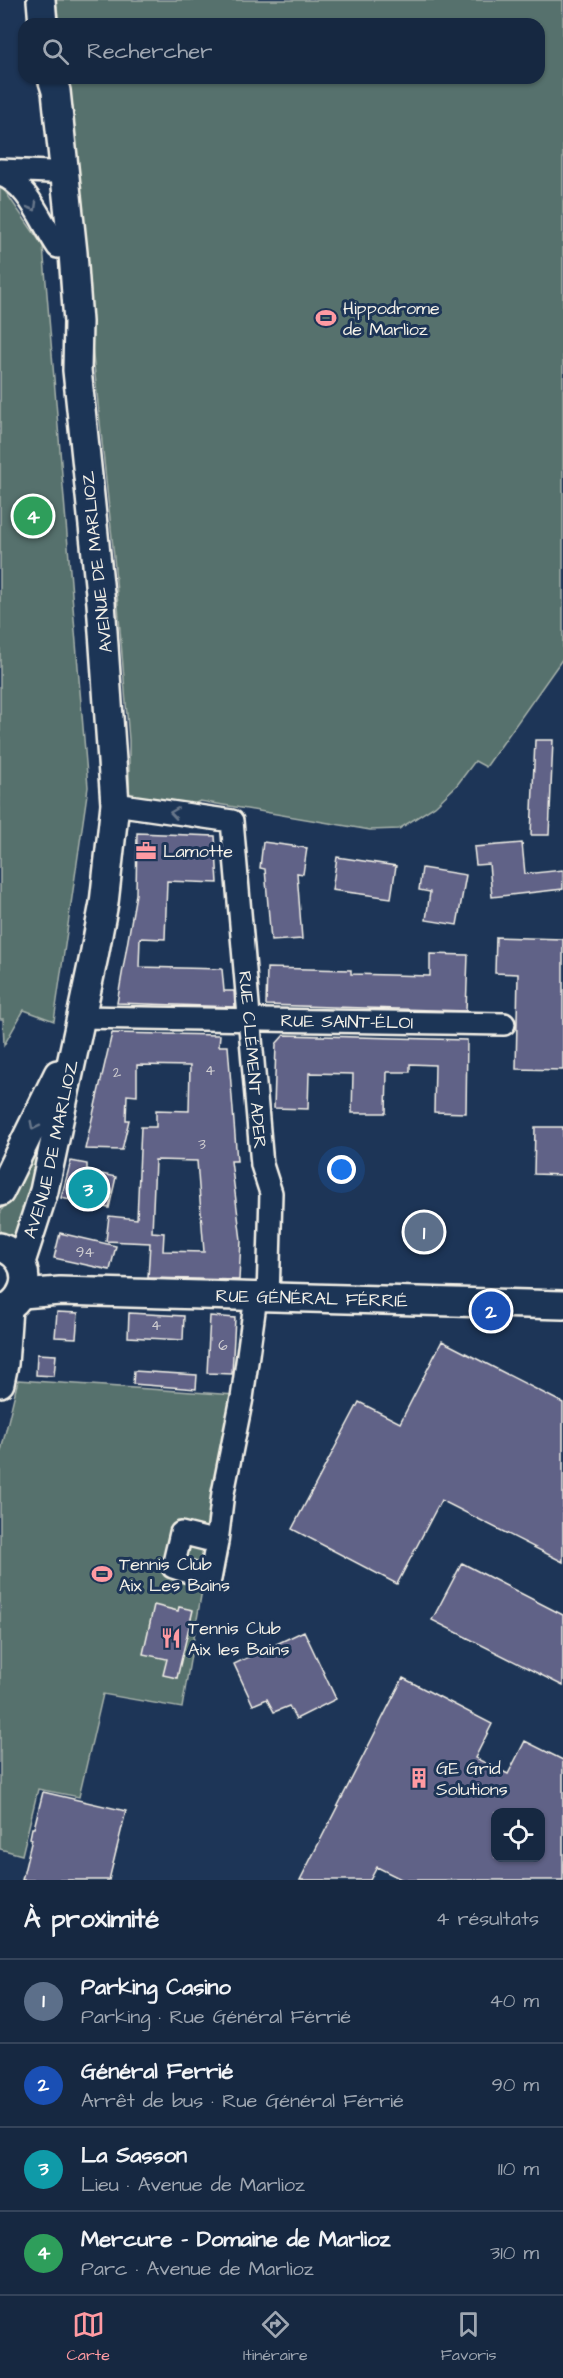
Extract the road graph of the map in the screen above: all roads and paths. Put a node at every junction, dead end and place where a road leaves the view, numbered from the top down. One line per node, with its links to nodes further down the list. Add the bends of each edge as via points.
1 (41, 0): 2 (main road)
2 (43, 18)
3 (43, 84): 6 (main road, AVENUE DE MARLIOZ)
4 (54, 84): 9 (main road, AVENUE DE MARLIOZ, via 73,253)
5 (0, 170): 6 (street)
6 (50, 172): 8 (main road, AVENUE DE MARLIOZ)
7 (0, 175): 8 (street, one-way to 8, via 10,178 25,194)
8 (58, 247): 9 (main road, AVENUE DE MARLIOZ, via 66,322)
9 (77, 370): 10 (main road, AVENUE DE MARLIOZ, via 102,603)
10 (112, 755): 11 (main road, AVENUE DE MARLIOZ); 12 (main road, AVENUE DE MARLIOZ, via 108,811)
11 (115, 804): 12 (main road, AVENUE DE MARLIOZ); 13 (street, RUE CLÉMENT ADER, one-way to 11, via 232,821)
12 (111, 838): 15 (main road, AVENUE DE MARLIOZ, via 104,903)
13 (248, 1020): 14 (street, RUE SAINT-ÉLOI); 15 (street, RUE SAINT-ÉLOI); 18 (street, RUE CLÉMENT ADER, via 262,1165 271,1193)
14 (504, 1024)
15 (78, 1026): 16 (main road, AVENUE DE MARLIOZ, one-way to 16); 17 (main road, AVENUE DE MARLIOZ, via 44,1191)
16 (0, 1192)
17 (12, 1283): 18 (main road, RUE GÉNÉRAL FÉRRIÉ, via 60,1291); 20 (main road, AVENUE DE MARLIOZ)
18 (262, 1298): 19 (main road, RUE GÉNÉRAL FÉRRIÉ); 21 (street, RUE CLÉMENT ADER, via 223,1493)
19 (563, 1305)
20 (0, 1383)
21 (218, 1542)

